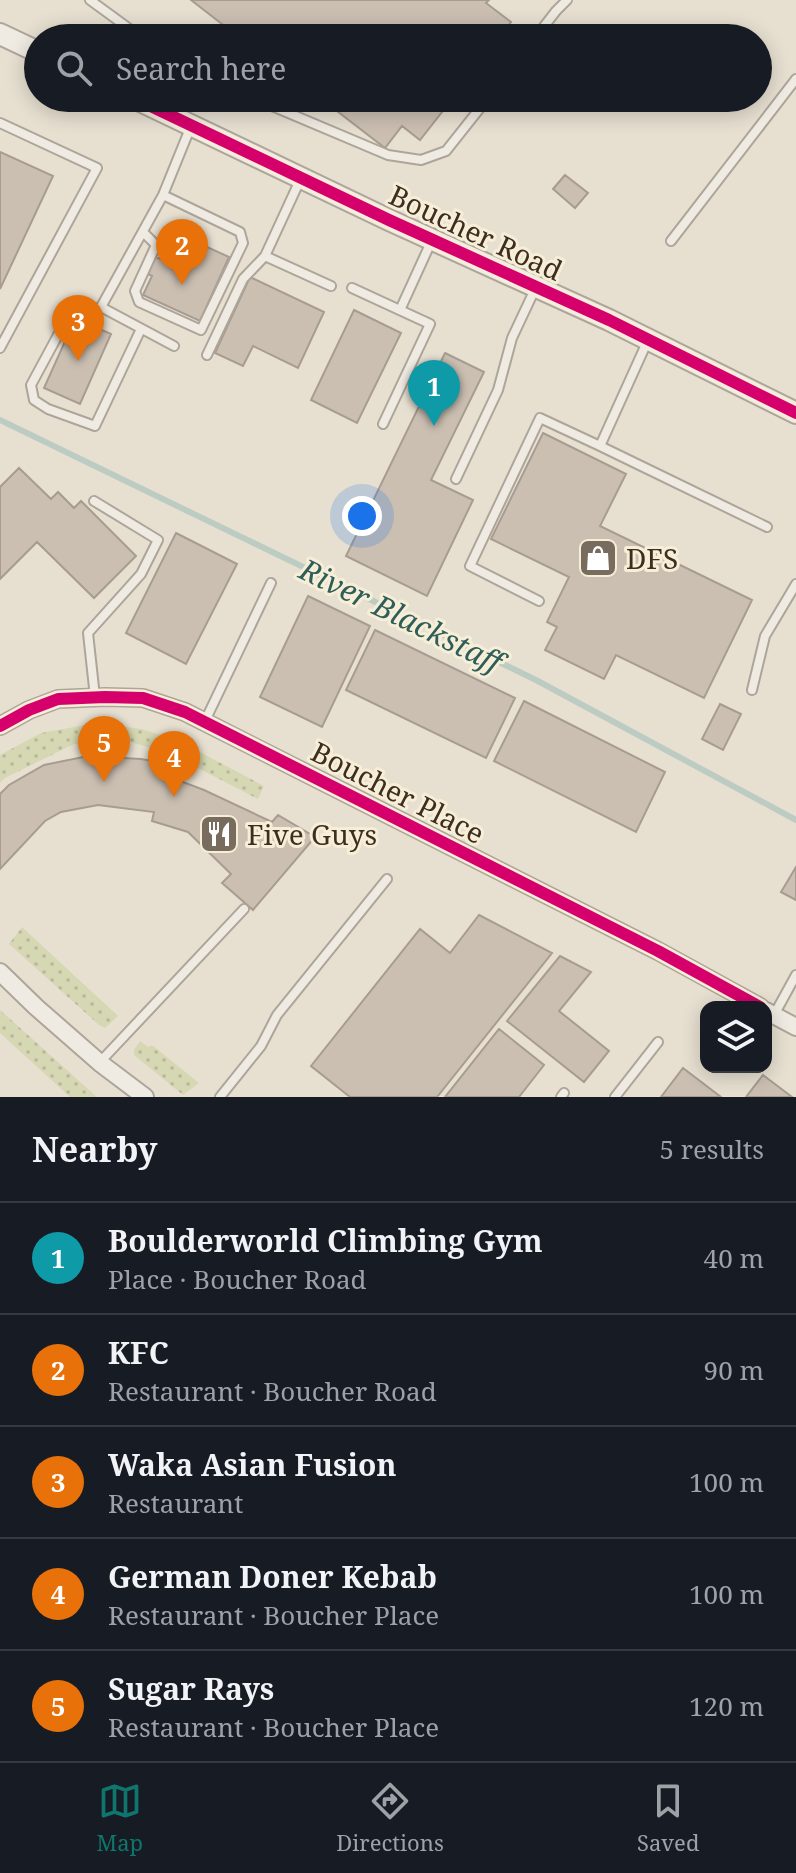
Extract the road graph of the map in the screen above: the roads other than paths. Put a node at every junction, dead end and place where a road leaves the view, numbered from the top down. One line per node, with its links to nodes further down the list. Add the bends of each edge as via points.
1 (90, 0): 3 (lane)
2 (567, 0): 4 (lane)
3 (123, 24)
4 (546, 24)
5 (0, 34): 6 (street)
6 (24, 45)
7 (796, 79): 8 (lane)
8 (772, 110)
9 (164, 112): 14 (street, Boucher Road)
10 (286, 112): 11 (lane, via 388,155 421,160 446,151)
11 (477, 112)
12 (771, 112): 19 (lane)
13 (0, 123): 29 (lane, via 97,168)
14 (191, 125): 15 (street, Boucher Road); 16 (lane)
15 (301, 177): 18 (street, Boucher Road); 20 (lane)
16 (163, 195): 17 (lane); 17 (lane, via 240,232 243,243 201,330 139,302 135,291 156,245)
17 (143, 232): 24 (lane)
18 (433, 239): 22 (street, Boucher Road); 25 (lane)
19 (671, 241)
20 (265, 256): 21 (lane); 30 (lane, via 243,279)
21 (331, 286)
22 (536, 287): 27 (street, Boucher Road); 34 (lane, via 512,338 498,390)
23 (352, 288): 25 (lane)
24 (101, 307): 26 (lane); 26 (lane, via 65,322 31,385 34,400 48,409 95,426)
25 (400, 310): 32 (lane, via 430,324)
26 (141, 329): 28 (lane)
27 (649, 340): 31 (street, Boucher Road); 33 (lane)
28 (174, 346)
29 (0, 348)
30 (207, 355)
31 (796, 413)
32 (383, 424)
33 (600, 446): 36 (lane); 39 (lane, via 540,418 470,566)
34 (456, 479)
35 (94, 501): 41 (lane, via 158,540 141,574 88,633)
36 (767, 527)
37 (271, 583): 42 (lane)
38 (796, 584): 40 (lane, via 765,636)
39 (539, 601)
40 (752, 690)
41 (95, 697): 42 (street, Boucher Place, via 143,698); 43 (street, Boucher Place, via 58,699)
42 (205, 721): 48 (street, Boucher Place)
43 (1, 724)
44 (387, 879): 55 (lane, via 277,1015 261,1046)
45 (244, 909): 53 (lane)
46 (0, 972): 53 (street)
47 (796, 975): 49 (lane)
48 (748, 1001)
49 (772, 1004)
50 (772, 1014): 51 (street, Boucher Place)
51 (796, 1027)
52 (658, 1042): 56 (lane)
53 (100, 1063): 54 (street)
54 (145, 1097)
55 (220, 1097)
56 (615, 1097)

